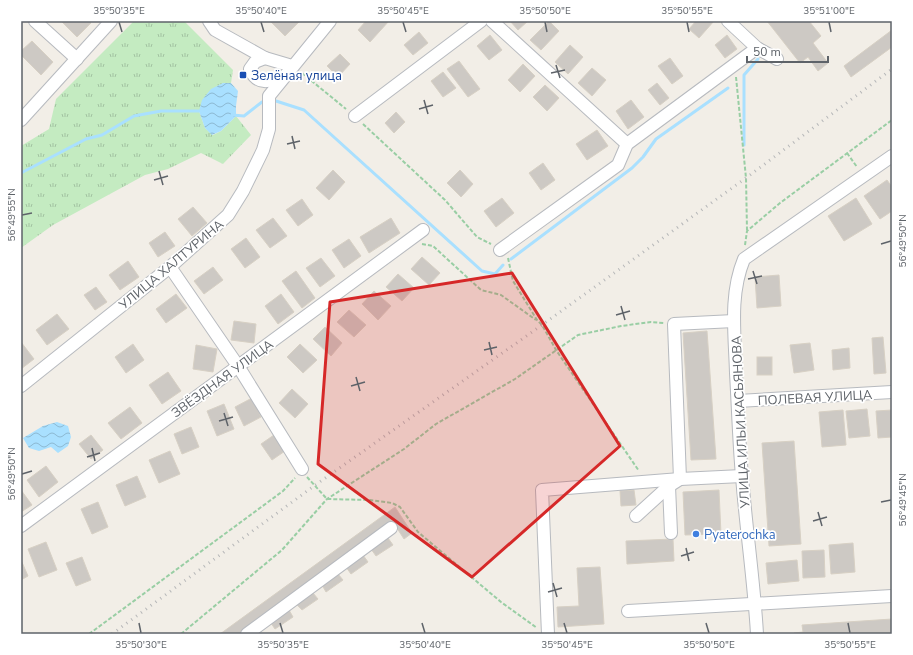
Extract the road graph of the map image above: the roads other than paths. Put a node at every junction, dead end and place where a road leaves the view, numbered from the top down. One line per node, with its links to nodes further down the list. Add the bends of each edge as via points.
1 (35, 21): 10 (street)
2 (111, 21): 10 (street)
3 (209, 21): 9 (street, via 215,30)
4 (330, 21): 12 (street, УЛИЦА ХАЛТУРИНА)
5 (481, 21): 14 (street)
6 (492, 21): 16 (street)
7 (728, 21): 8 (street)
8 (757, 48): 11 (street); 16 (street)
9 (265, 58): 12 (street); 13 (street, via 255,62 250,69 253,76 262,81 273,81)
10 (77, 59): 15 (street)
11 (777, 59)
12 (292, 66): 13 (street, УЛИЦА ХАЛТУРИНА)
13 (284, 76): 20 (street, УЛИЦА ХАЛТУРИНА, via 269,96 269,129 263,150 243,191 228,215)
14 (355, 116)
15 (21, 120)
16 (627, 144): 19 (street, via 618,165)
17 (892, 156): 21 (street, УЛИЦА ИЛЬИ КАСЬЯНОВА, via 744,259 738,272 734,293)
18 (423, 230): 22 (street, ЗВЁЗДНАЯ УЛИЦА)
19 (500, 250)
20 (170, 267): 22 (street); 23 (street, УЛИЦА ХАЛТУРИНА)
21 (734, 321): 25 (street, УЛИЦА ИЛЬИ КАСЬЯНОВА); 28 (street, via 674,324)
22 (238, 366): 26 (street); 31 (street, ЗВЁЗДНАЯ УЛИЦА)
23 (21, 386)
24 (892, 392): 25 (street, ПОЛЕВАЯ УЛИЦА)
25 (738, 401): 27 (street, УЛИЦА ИЛЬИ КАСЬЯНОВА)
26 (302, 469)
27 (742, 476): 28 (street); 35 (street, УЛИЦА ИЛЬИ КАСЬЯНОВА)
28 (680, 479): 29 (street); 37 (street, via 542,490)
29 (669, 486): 30 (street); 33 (street)
30 (636, 516)
31 (21, 526)
32 (391, 528): 38 (street)
33 (671, 533)
34 (892, 596): 35 (street)
35 (755, 604): 36 (street); 39 (street, УЛИЦА ИЛЬИ КАСЬЯНОВА)
36 (628, 611)
37 (544, 632)
38 (247, 634)
39 (757, 634)

